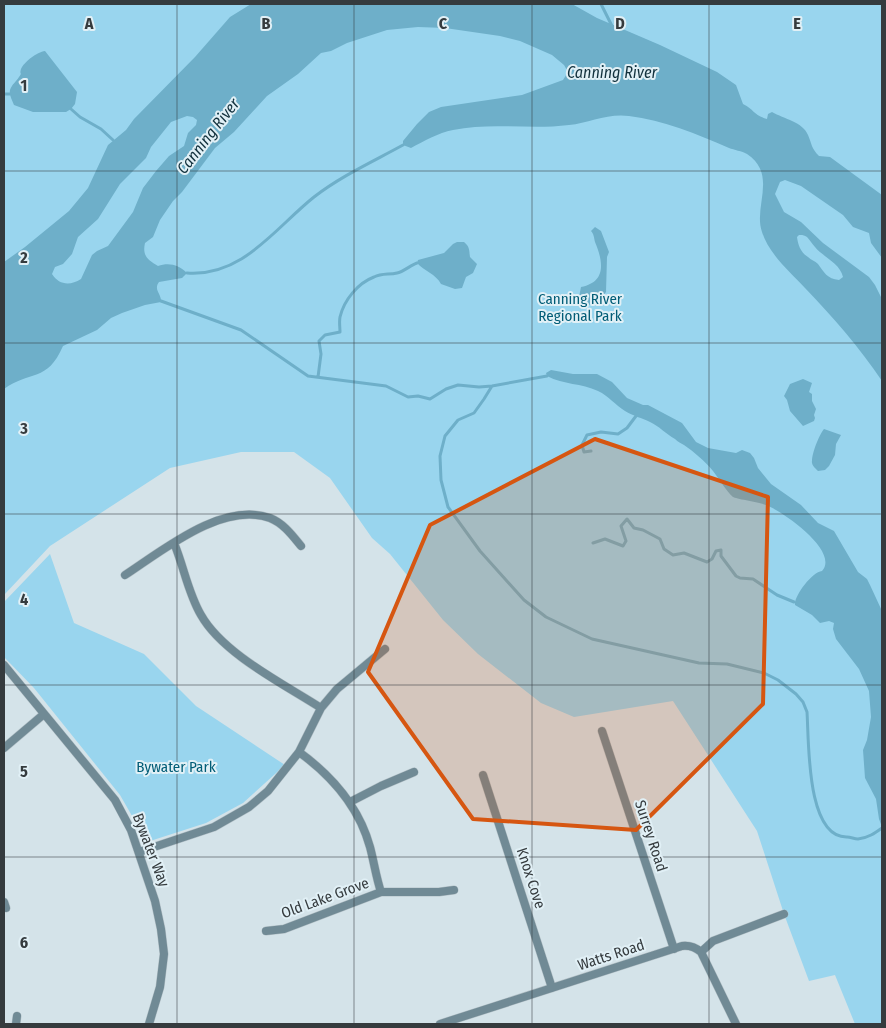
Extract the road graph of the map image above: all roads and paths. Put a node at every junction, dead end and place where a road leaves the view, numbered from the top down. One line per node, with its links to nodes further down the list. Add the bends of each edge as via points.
1 (174, 543): 2 (street, via 199,527 246,514 270,518 287,529); 3 (street); 6 (street, via 192,597 211,631 246,660)
2 (301, 546)
3 (125, 575)
4 (385, 649): 6 (street, via 337,688)
5 (4, 665): 7 (street, Bywater Way)
6 (321, 708): 10 (street)
7 (44, 714): 9 (street); 14 (street, Bywater Way, via 115,800)
8 (602, 731): 19 (street, Surrey Road)
9 (4, 748)
10 (299, 752): 13 (street, via 330,778); 14 (street, via 268,791 249,807 214,827)
11 (414, 772): 13 (street)
12 (483, 775): 21 (street, Knox Cove)
13 (350, 802): 16 (street, via 370,846)
14 (139, 852): 22 (street, Bywater Way, via 155,901 164,954 160,987)
15 (454, 890): 16 (street, Old Lake Grove)
16 (381, 892): 18 (street, Old Lake Grove, via 284,929)
17 (784, 914): 20 (street, via 713,940)
18 (266, 932)
19 (674, 949): 20 (street, Watts Road, via 688,945); 21 (street, Watts Road)
20 (701, 952): 24 (street)
21 (552, 988): 23 (street, Watts Road)
22 (149, 1024)
23 (440, 1024)
24 (736, 1024)

